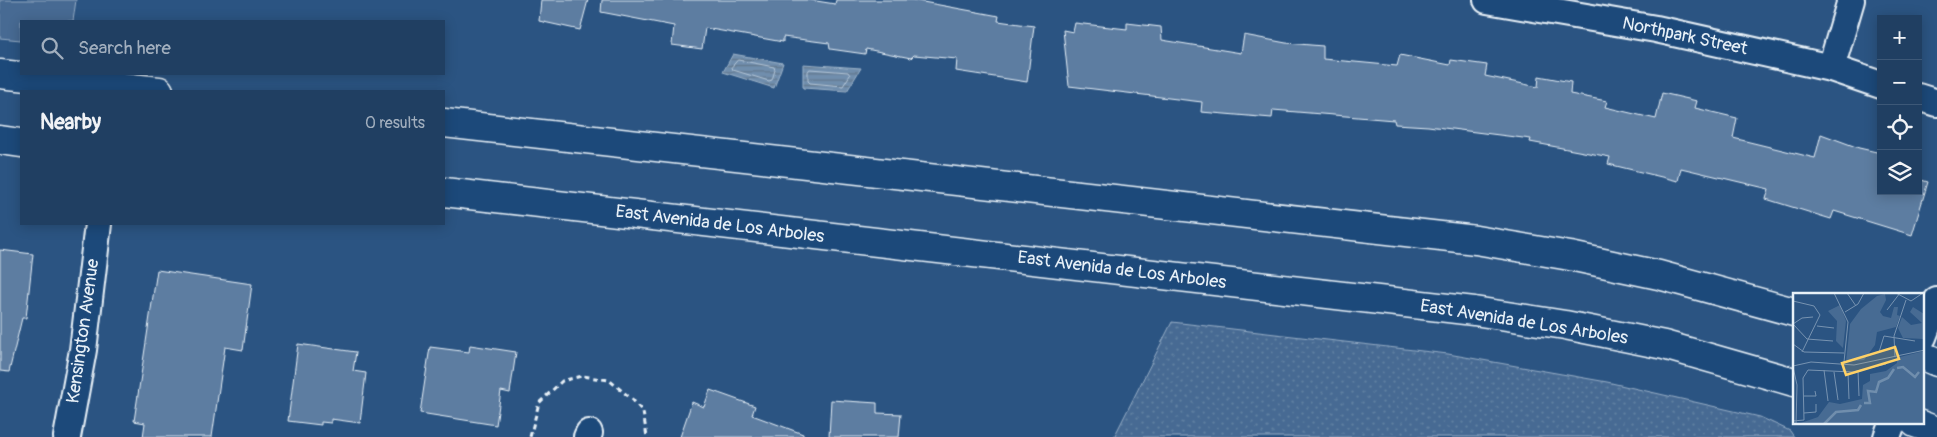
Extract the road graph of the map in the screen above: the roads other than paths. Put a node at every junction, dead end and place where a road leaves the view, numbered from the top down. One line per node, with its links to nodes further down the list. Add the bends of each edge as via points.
1 (1851, 0): 3 (street)
2 (1498, 1): 3 (street, Northpark Street, via 1656,29)
3 (1831, 68): 5 (street, Northpark Street)
4 (0, 74): 6 (main road)
5 (1877, 84)
6 (113, 89): 7 (main road)
7 (136, 90)
8 (1922, 98): 9 (street)
9 (1937, 103)
10 (445, 123): 16 (main road, via 1476,240 1658,275)
11 (0, 140): 12 (main road)
12 (20, 143)
13 (445, 192): 20 (main road, East Avenida de Los Arboles, via 1474,311 1565,325 1664,346)
14 (98, 225): 24 (street, Kensington Avenue, via 83,350)
15 (1937, 301): 17 (street)
16 (1793, 312)
17 (1924, 334)
18 (1924, 356): 19 (main road)
19 (1937, 362)
20 (1793, 382)
21 (1892, 424): 25 (street)
22 (1918, 424): 23 (main road)
23 (1937, 431)
24 (66, 437)
25 (1886, 437)

